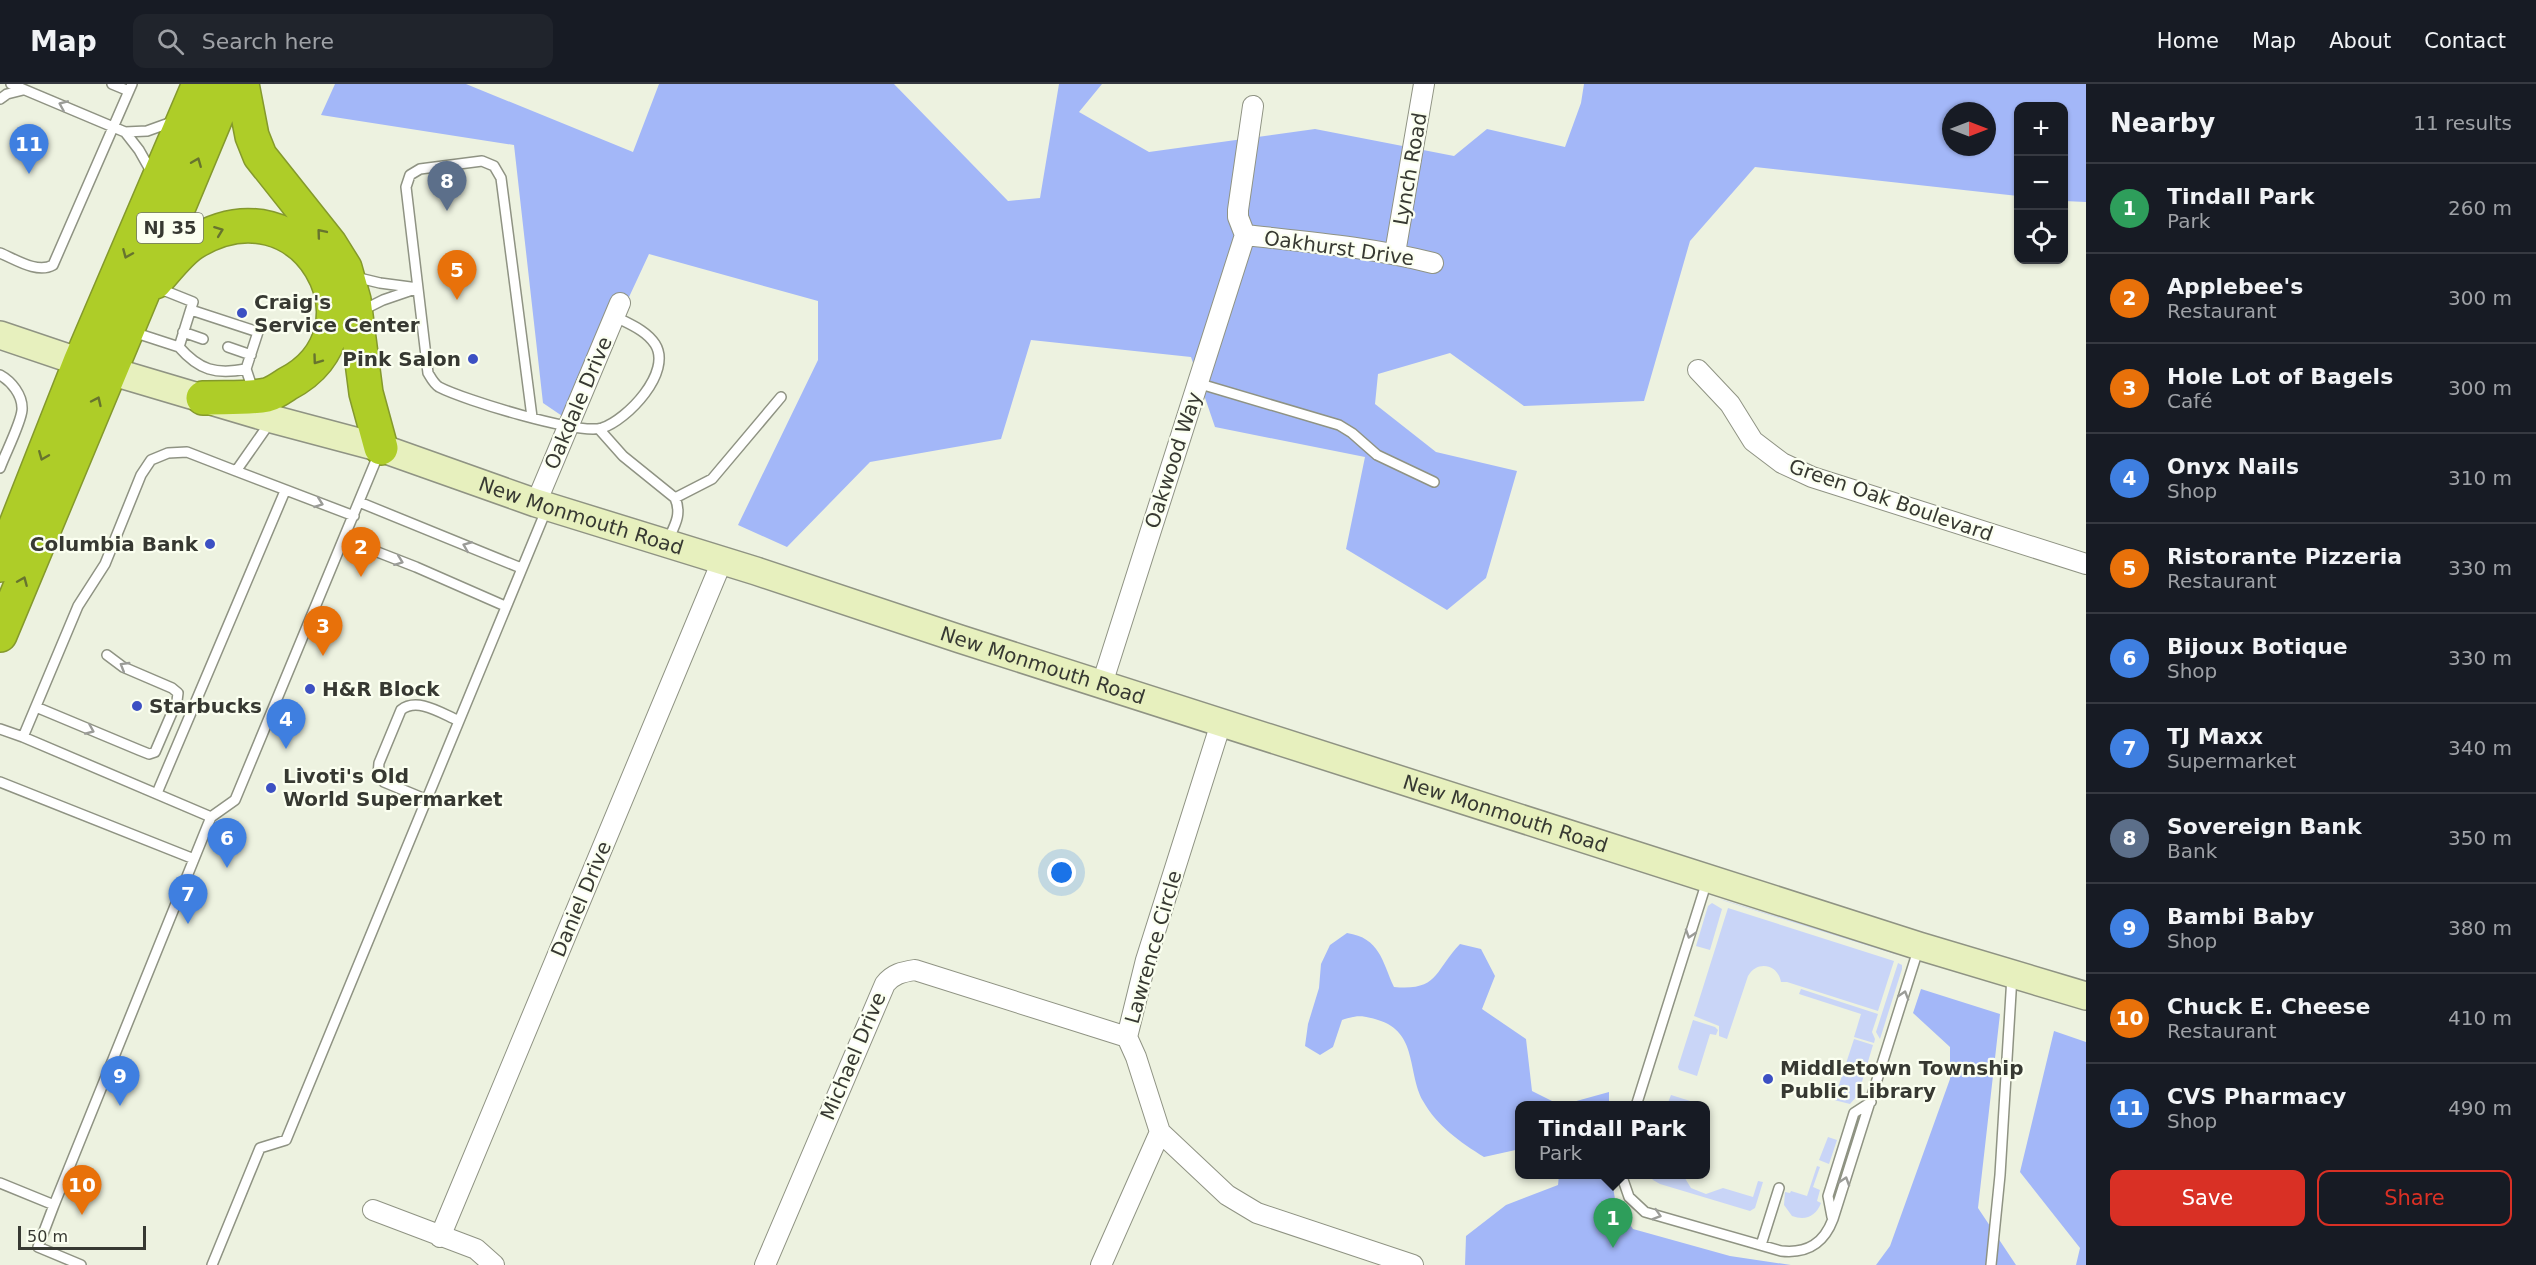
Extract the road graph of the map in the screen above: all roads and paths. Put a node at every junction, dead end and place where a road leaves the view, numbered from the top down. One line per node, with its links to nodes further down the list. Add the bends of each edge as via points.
1 (11, 84): 8 (lane)
2 (112, 84): 7 (lane)
3 (199, 84): 11 (highway, NJ 35)
4 (230, 84): 21 (highway, NJ 35, one-way to 4)
5 (242, 84): 19 (highway, one-way to 5, via 335,251 260,156)
6 (1424, 84): 17 (street, Lynch Road)
7 (131, 88): 12 (lane)
8 (26, 90): 9 (lane); 12 (lane, one-way to 8)
9 (0, 99)
10 (1253, 106): 15 (street, via 1238,210)
11 (185, 116): 13 (lane, via 147,131); 14 (highway, NJ 35)
12 (114, 127): 13 (lane); 16 (lane, via 53,265 35,267)
13 (125, 132): 14 (lane, via 149,165)
14 (156, 188): 32 (highway, NJ 35, one-way to 32)
15 (1245, 235): 17 (street, Oakhurst Drive); 35 (street, Oakwood Way)
16 (0, 253)
17 (1395, 253): 18 (street, Oakhurst Drive)
18 (1433, 263)
19 (348, 275): 20 (lane, via 380,284); 24 (highway)
20 (418, 288): 24 (lane); 39 (lane, via 428,373 436,386 508,413); 39 (lane, via 406,187 410,175 420,169 482,161 494,166 501,178)
21 (147, 290): 22 (lane, via 193,303); 25 (highway, NJ 35); 36 (highway, one-way to 36, via 192,244 237,225 267,227 306,249 319,263 331,292 332,327 325,350 304,376 267,395)
22 (191, 310): 26 (lane); 31 (lane, via 258,332)
23 (617, 310): 40 (street, Oakdale Drive); 41 (lane, via 656,345 661,358 648,390 625,415)
24 (356, 314): 42 (highway, via 366,393)
25 (128, 330): 29 (lane); 32 (highway, NJ 35)
26 (183, 332): 28 (lane); 29 (lane)
27 (0, 335): 32 (main road)
28 (204, 339)
29 (179, 347): 36 (lane, via 193,363 224,373)
30 (228, 347): 31 (lane)
31 (251, 355): 36 (lane)
32 (96, 367): 38 (main road); 51 (highway, NJ 35, one-way to 51); 59 (highway, NJ 35, one-way to 32, via 90,416)
33 (1698, 370): 55 (street, Green Oak Boulevard, via 1730,404 1753,441 1782,463 1812,477)
34 (0, 375): 43 (lane, via 9,380 19,395 22,410)
35 (1197, 383): 45 (lane, via 1339,425 1377,455); 61 (street, Oakwood Way)
36 (258, 395): 38 (highway); 42 (main road, New Monmouth Road); 44 (lane)
37 (781, 397): 47 (lane, via 712,479)
38 (203, 398)
39 (532, 417): 40 (lane)
40 (568, 426): 41 (lane); 49 (street, Oakdale Drive)
41 (599, 429): 47 (lane, via 623,456)
42 (381, 448): 48 (lane); 49 (main road, New Monmouth Road)
43 (0, 468)
44 (236, 471): 46 (lane); 62 (lane, via 187,452 168,453 152,460 141,475 105,564 78,606)
45 (1434, 482)
46 (285, 491): 50 (lane, one-way to 50); 68 (lane)
47 (675, 498): 53 (lane, via 678,519)
48 (359, 502): 50 (lane); 57 (lane, one-way to 48)
49 (542, 505): 53 (main road, New Monmouth Road); 57 (lane)
50 (354, 516): 52 (lane)
51 (7, 537): 56 (highway, NJ 35)
52 (344, 540): 58 (lane, one-way to 58); 70 (lane, via 235,800)
53 (667, 543): 54 (main road, New Monmouth Road)
54 (722, 561): 61 (main road, New Monmouth Road); 84 (street, Daniel Drive)
55 (2086, 564)
56 (0, 566)
57 (521, 568): 58 (lane)
58 (505, 606): 63 (lane)
59 (0, 635)
60 (107, 655): 62 (lane, one-way to 60, via 149,754 154,752 178,693 123,667)
61 (1102, 684): 64 (main road, New Monmouth Road)
62 (36, 707): 66 (lane)
63 (458, 720): 69 (lane); 69 (lane, via 417,704 401,710 378,774 384,782)
64 (1221, 723): 72 (main road, New Monmouth Road); 76 (street, Lawrence Circle, via 1146,960)
65 (0, 729): 66 (lane)
66 (23, 737): 68 (lane)
67 (0, 782): 71 (lane)
68 (157, 793): 70 (lane)
69 (425, 799): 87 (lane, via 286,1140 260,1148)
70 (211, 817): 71 (lane)
71 (194, 859): 82 (lane)
72 (1708, 879): 73 (main road, New Monmouth Road); 77 (lane, one-way to 77)
73 (1919, 946): 74 (main road, New Monmouth Road); 85 (lane, one-way to 73, via 1781,1251 1803,1251 1822,1239 1833,1219)
74 (2013, 974): 75 (main road, New Monmouth Road); 92 (lane)
75 (2086, 996)
76 (1127, 1037): 78 (street, Lawrence Circle); 89 (street, Michael Drive, via 915,970 889,978 855,1048)
77 (1638, 1101)
78 (1160, 1132): 90 (street); 91 (street, Lawrence Circle, via 1227,1195 1257,1213)
79 (1623, 1179): 85 (lane, one-way to 85, via 1629,1197 1645,1212)
80 (0, 1183): 82 (lane)
81 (1779, 1188): 85 (lane)
82 (54, 1205): 86 (lane, via 38,1247)
83 (373, 1210): 84 (street)
84 (440, 1237): 88 (street, via 476,1249)
85 (1761, 1245)
86 (81, 1265)
87 (212, 1265)
88 (494, 1265)
89 (765, 1265)
90 (1101, 1265)
91 (1413, 1265)
92 (1991, 1265)

